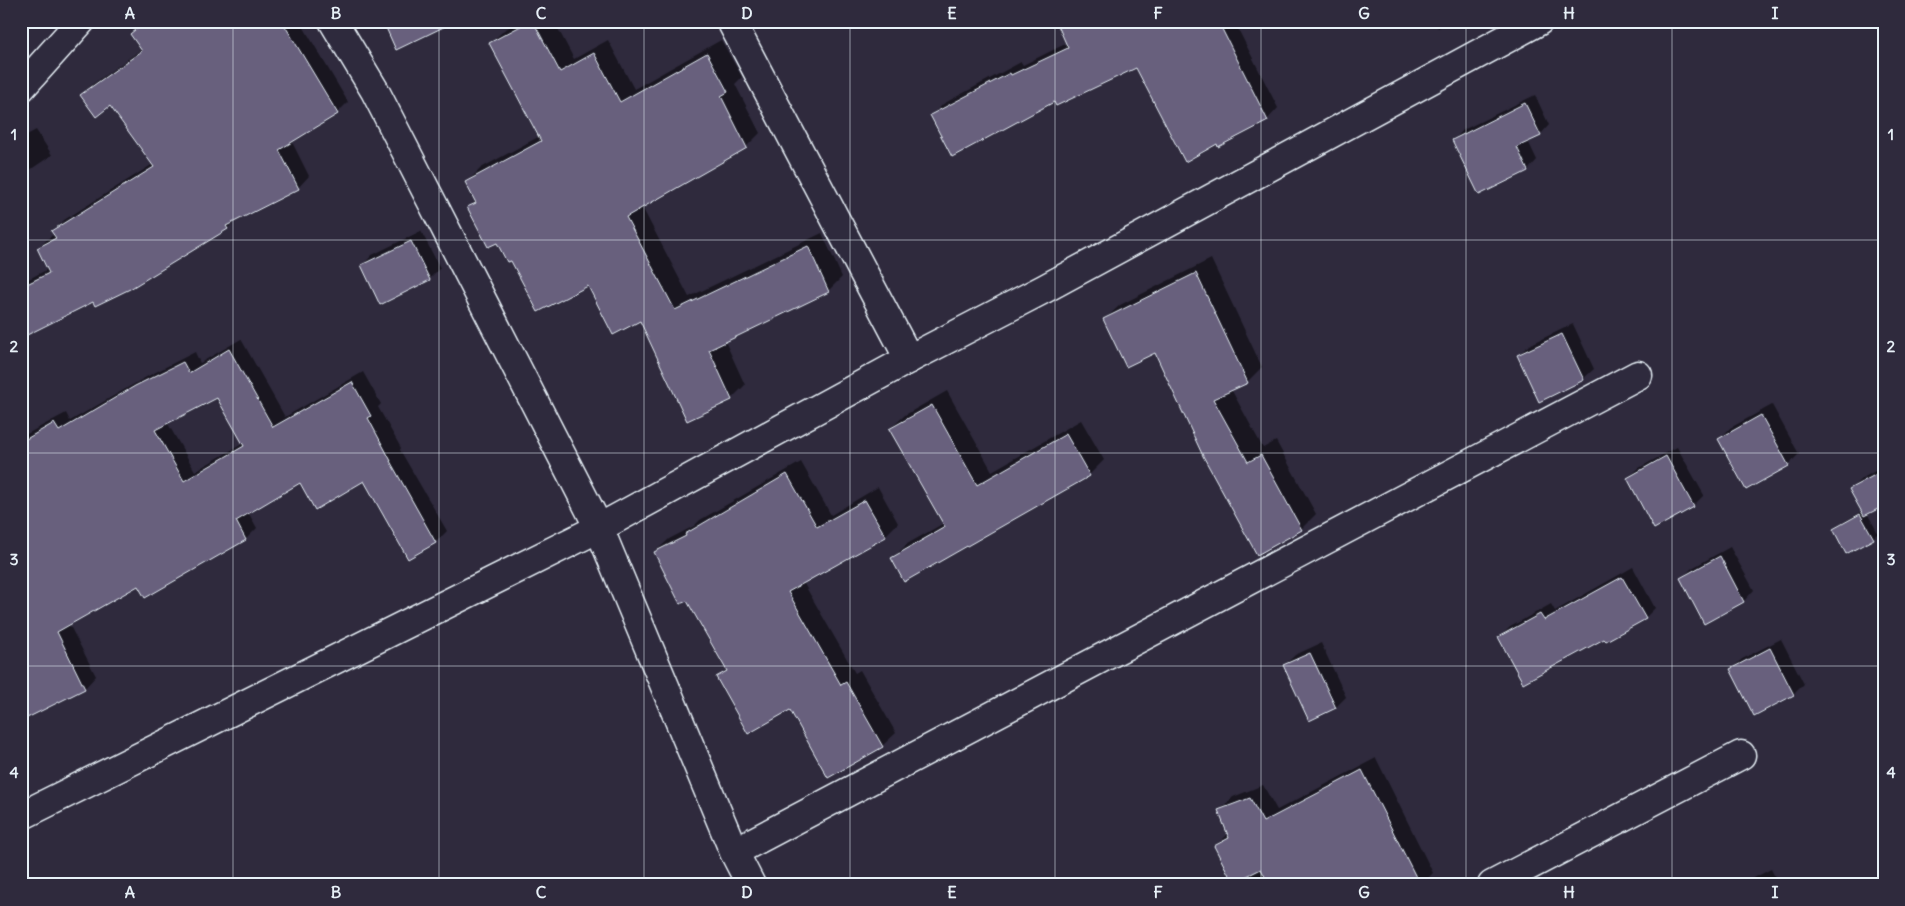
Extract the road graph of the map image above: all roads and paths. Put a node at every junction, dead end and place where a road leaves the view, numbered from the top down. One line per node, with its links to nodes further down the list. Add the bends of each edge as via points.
1 (81, 21): 5 (street)
2 (333, 21): 8 (street, via 375,91)
3 (731, 21): 6 (street)
4 (1539, 21): 6 (street)
5 (21, 88)
6 (909, 359): 8 (street)
7 (1638, 376): 11 (street)
8 (599, 528): 10 (street); 11 (street)
9 (1741, 754): 13 (street)
10 (21, 816)
11 (734, 852): 12 (street)
12 (751, 885)
13 (1492, 885)

